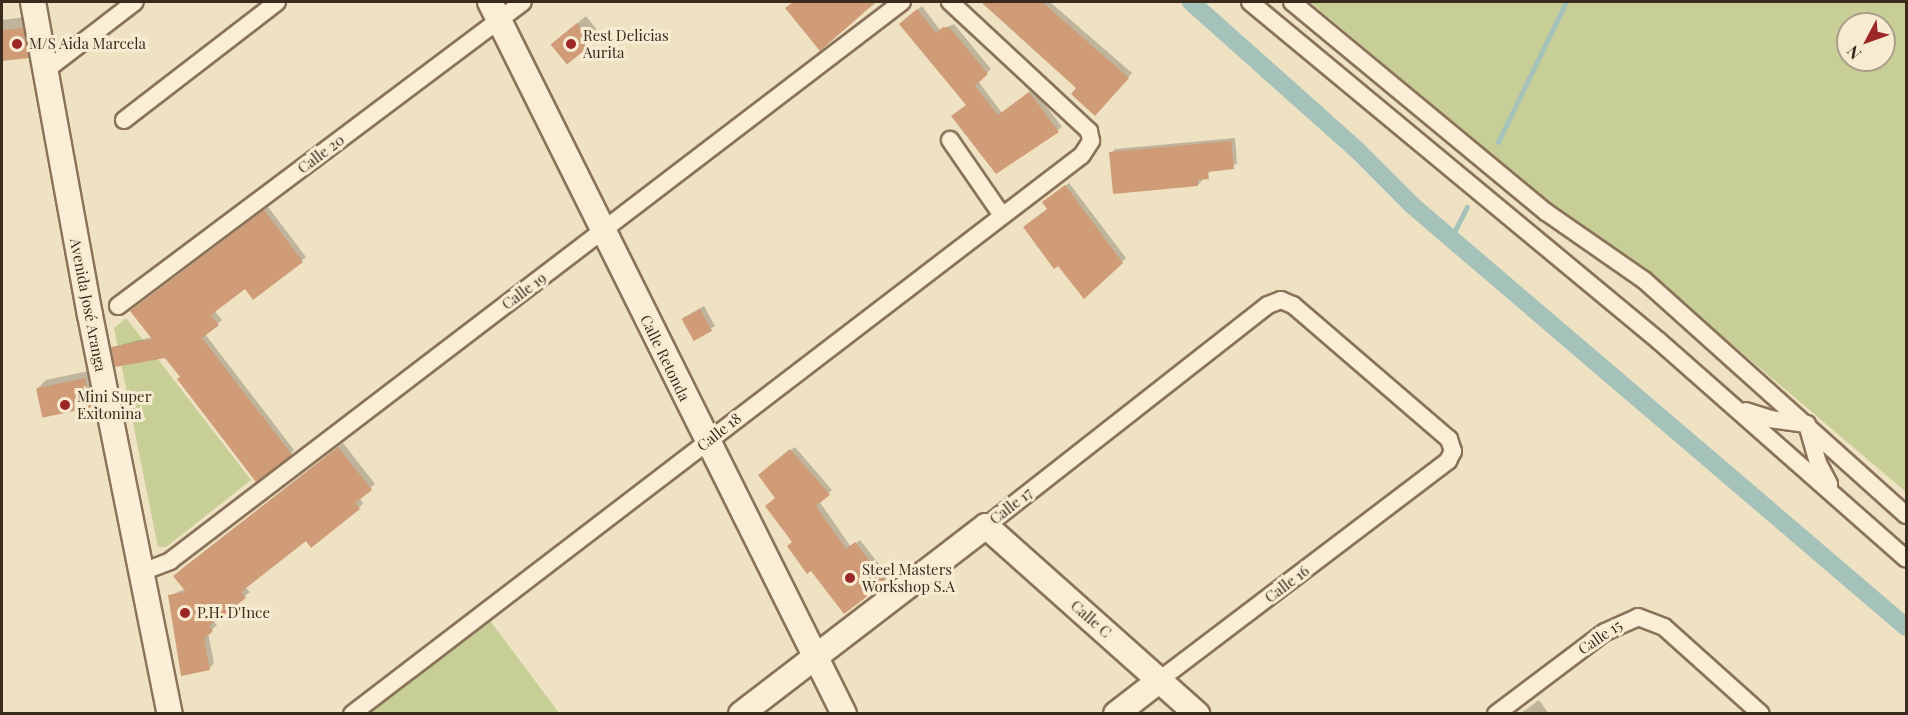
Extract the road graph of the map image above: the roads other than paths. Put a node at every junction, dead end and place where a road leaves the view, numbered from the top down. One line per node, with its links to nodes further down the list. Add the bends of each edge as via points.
1 (33, 2): 10 (street, Avenida José Aranga)
2 (135, 2): 10 (street)
3 (276, 2): 11 (street)
4 (523, 2): 9 (street, Calle 20)
5 (902, 2): 14 (street, Calle 19)
6 (951, 2): 13 (street, Calle 18, via 1089,131 1091,141 1086,150)
7 (1250, 2): 17 (street)
8 (1292, 2): 18 (street, via 1546,212 1644,280)
9 (495, 11): 14 (street, Calle Retonda); 16 (street, Calle 20)
10 (45, 71): 24 (street, Avenida José Aranga)
11 (124, 120)
12 (950, 140): 13 (street)
13 (1001, 214): 19 (street, Calle 18)
14 (603, 231): 19 (street, Calle Retonda); 24 (street, Calle 19, via 170,561)
15 (1281, 300): 22 (street, Calle 17, via 1268,305); 26 (street, Calle 16, via 1293,305 1449,439 1453,451 1448,461)
16 (118, 306)
17 (1735, 406): 18 (street, via 1770,419); 20 (street)
18 (1806, 424): 20 (street, via 1818,463); 21 (street)
19 (706, 441): 25 (street, Calle Retonda); 28 (street, Calle 18)
20 (1838, 498): 23 (street)
21 (1906, 515)
22 (986, 526): 25 (street, Calle 17); 26 (street, Calle C)
23 (1906, 559)
24 (142, 572): 27 (street, Avenida José Aranga)
25 (817, 658): 29 (street, Calle 17); 30 (street, Calle Retonda)
26 (1160, 680): 31 (street, Calle 16); 32 (street, Calle C)
27 (170, 714)
28 (352, 714)
29 (741, 714)
30 (844, 714)
31 (1116, 714)
32 (1197, 714)
33 (1496, 714): 34 (street, Calle 15, via 1605,632 1638,617 1664,627)
34 (1761, 714)

